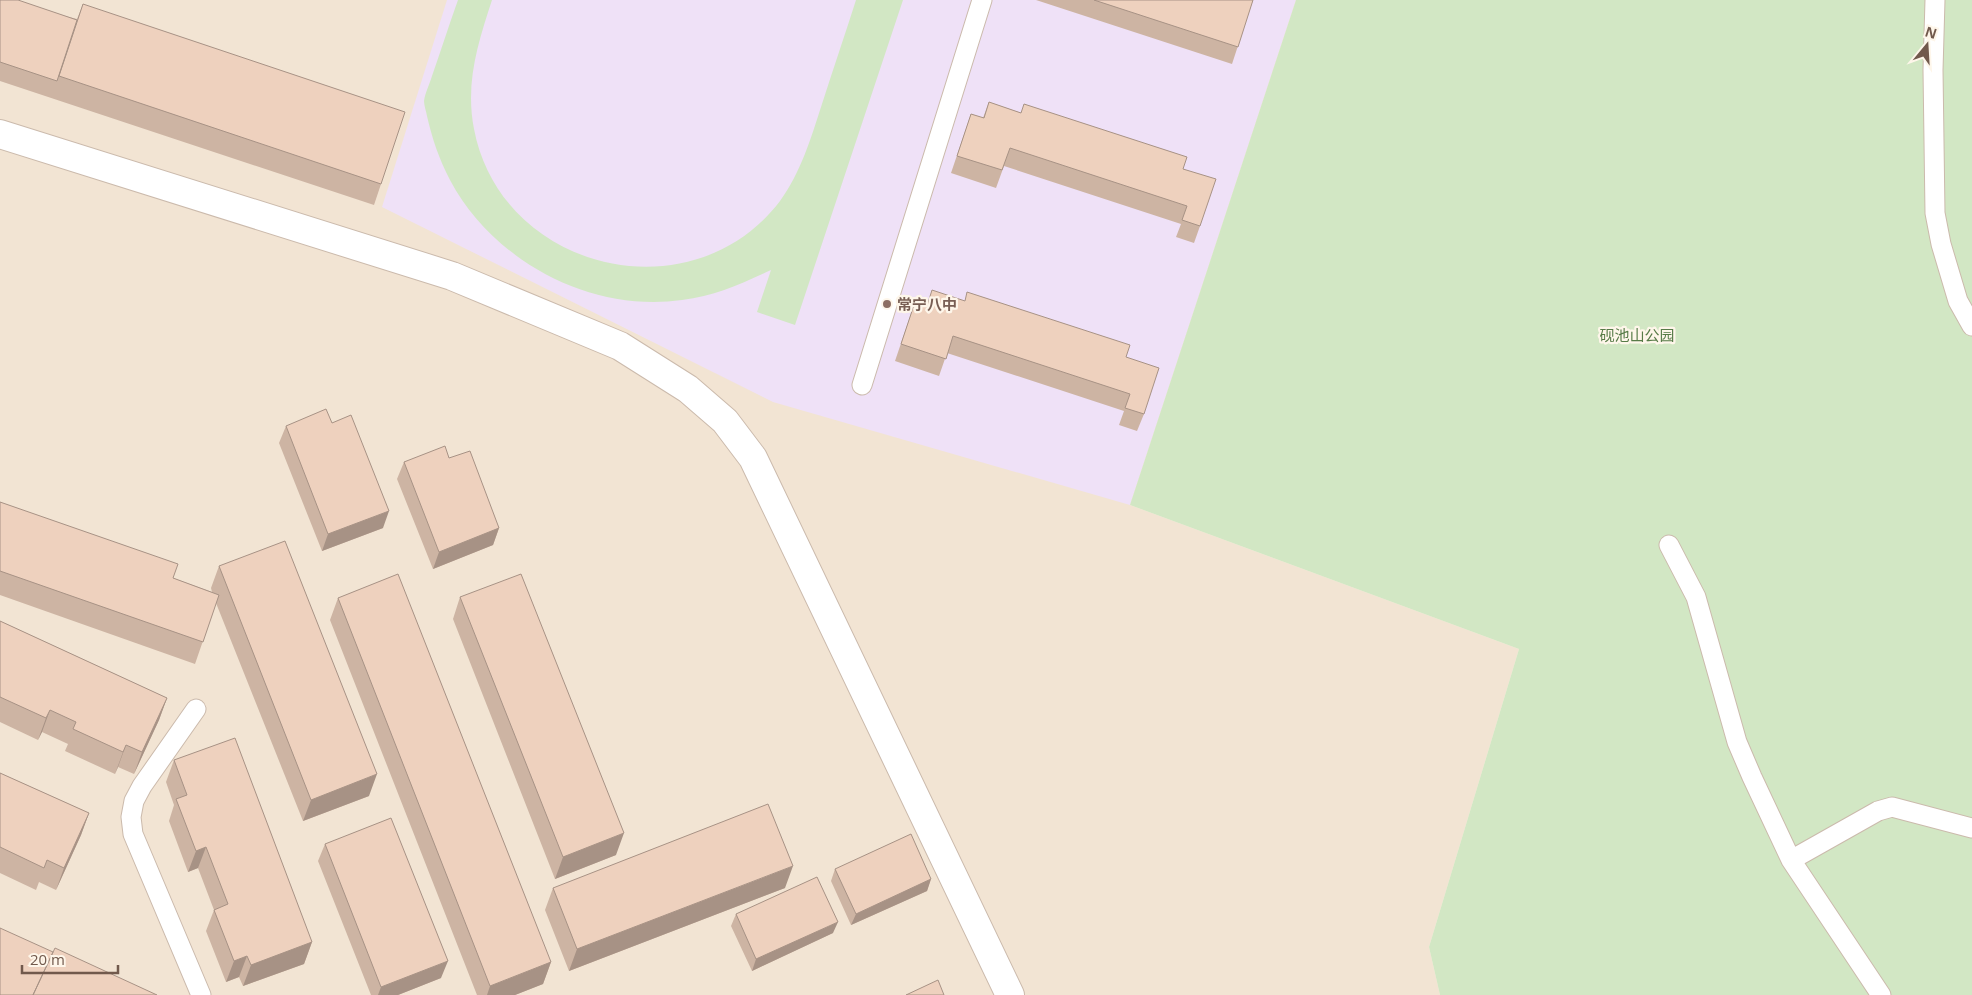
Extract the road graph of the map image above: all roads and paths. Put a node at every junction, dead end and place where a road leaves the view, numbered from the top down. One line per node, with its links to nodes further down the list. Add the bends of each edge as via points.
1 (982, 0): 5 (lane)
2 (1935, 0): 4 (lane, via 1936,214 1941,244 1958,301)
3 (0, 134): 11 (street, via 452,276 620,346 688,389 725,421 753,458)
4 (1972, 326)
5 (862, 385)
6 (1669, 545): 9 (lane, via 1696,597 1737,742)
7 (196, 709): 10 (lane, via 142,786 130,817 133,834)
8 (1972, 828): 9 (lane, via 1892,807 1878,811)
9 (1791, 860): 12 (lane)
10 (201, 995)
11 (1010, 995)
12 (1882, 995)

